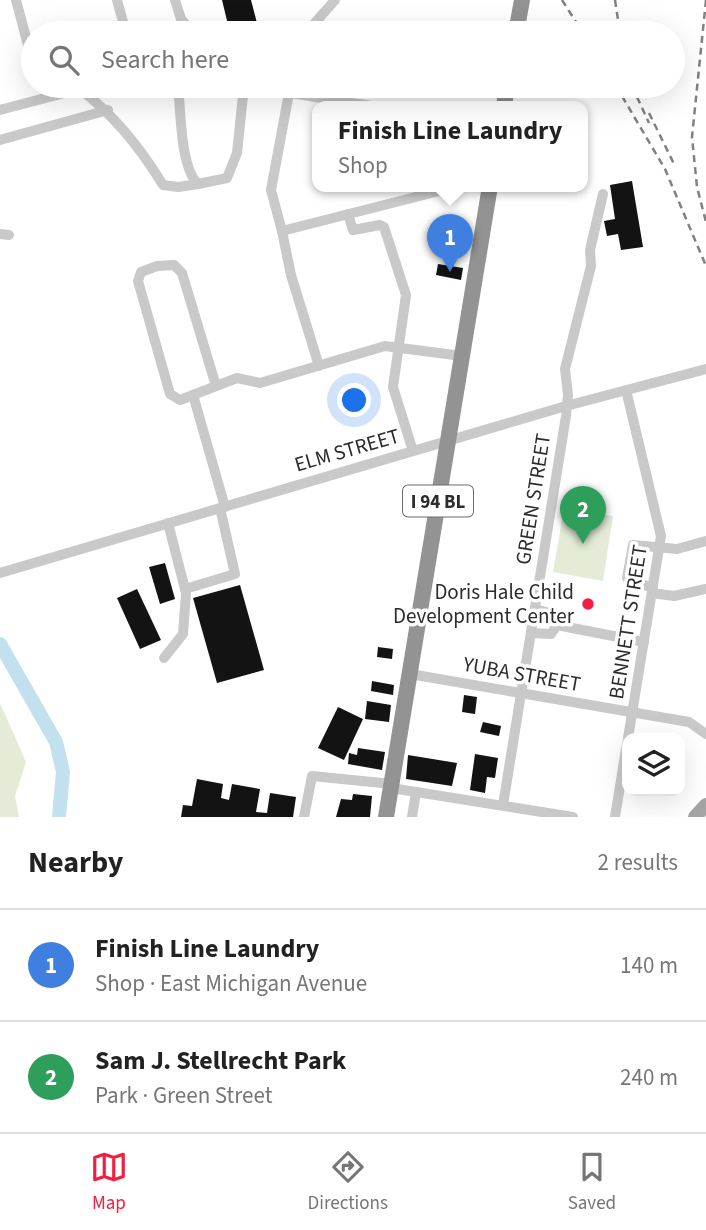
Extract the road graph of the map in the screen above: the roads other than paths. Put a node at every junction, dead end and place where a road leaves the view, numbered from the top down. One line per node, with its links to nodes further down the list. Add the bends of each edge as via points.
1 (16, 0): 6 (street)
2 (117, 0): 7 (street)
3 (175, 0): 8 (street)
4 (335, 0): 9 (street)
5 (522, 0): 10 (highway)
6 (22, 21)
7 (123, 21)
8 (183, 21)
9 (317, 21)
10 (518, 21)
11 (43, 98): 18 (street)
12 (97, 98): 19 (street)
13 (179, 98): 21 (street, via 186,158)
14 (244, 98): 21 (street, via 237,153 227,177)
15 (288, 98): 26 (street, via 271,190)
16 (321, 98): 17 (street)
17 (339, 101)
18 (0, 110)
19 (108, 110): 20 (street); 21 (street, via 148,157 163,185)
20 (0, 140)
21 (198, 184)
22 (442, 192): 25 (street)
23 (489, 192): 28 (highway, I 94 BL)
24 (603, 194): 34 (street, GREEN STREET, via 590,250 591,266 565,369)
25 (348, 214): 26 (street); 27 (street, via 353,230 384,227 406,295)
26 (282, 231): 29 (street)
27 (399, 347): 28 (street); 29 (street, via 385,346); 36 (street, via 393,387)
28 (462, 356): 35 (highway, I 94 BL)
29 (319, 366): 31 (street, via 260,383 237,378)
30 (706, 369): 32 (street, ELM STREET)
31 (216, 386): 33 (street); 33 (street, via 182,273 174,265 157,266 141,272 138,281 170,394 180,400)
32 (625, 390): 34 (street, ELM STREET); 40 (street, BENNETT STREET, via 660,523)
33 (193, 394): 37 (street)
34 (566, 406): 35 (street, ELM STREET); 45 (street, GREEN STREET)
35 (447, 441): 36 (street, ELM STREET); 50 (highway, I 94 BL)
36 (412, 451): 37 (street, ELM STREET)
37 (222, 507): 38 (street, ELM STREET); 42 (street, via 234,574)
38 (168, 523): 41 (street, ELM STREET); 42 (street)
39 (706, 541): 40 (street, via 677,549)
40 (660, 547): 44 (street, BENNETT STREET); 44 (street, via 633,545 627,575 632,583)
41 (0, 573)
42 (185, 589): 49 (street, via 183,634)
43 (706, 589): 44 (street, via 674,596)
44 (653, 590): 48 (street, BENNETT STREET)
45 (535, 609): 46 (street, via 550,613); 47 (street, GREEN STREET)
46 (557, 625): 47 (street, via 551,634); 48 (street)
47 (531, 633): 51 (street, GREEN STREET)
48 (644, 642): 52 (street, BENNETT STREET)
49 (164, 658)
50 (410, 674): 51 (street, YUBA STREET); 56 (highway, I 94 BL)
51 (522, 694): 52 (street, YUBA STREET); 58 (street, GREEN STREET)
52 (632, 712): 53 (street, BENNETT STREET); 54 (street, YUBA STREET, via 689,722)
53 (629, 733)
54 (706, 734)
55 (622, 776): 64 (street, BENNETT STREET)
56 (391, 786): 57 (street); 60 (street, via 313,776); 61 (highway, I 94 BL)
57 (416, 792): 58 (street); 62 (street)
58 (503, 805): 63 (street)
59 (706, 805): 65 (main road)
60 (304, 817)
61 (386, 817)
62 (412, 817)
63 (573, 817)
64 (615, 817)
65 (695, 817)

